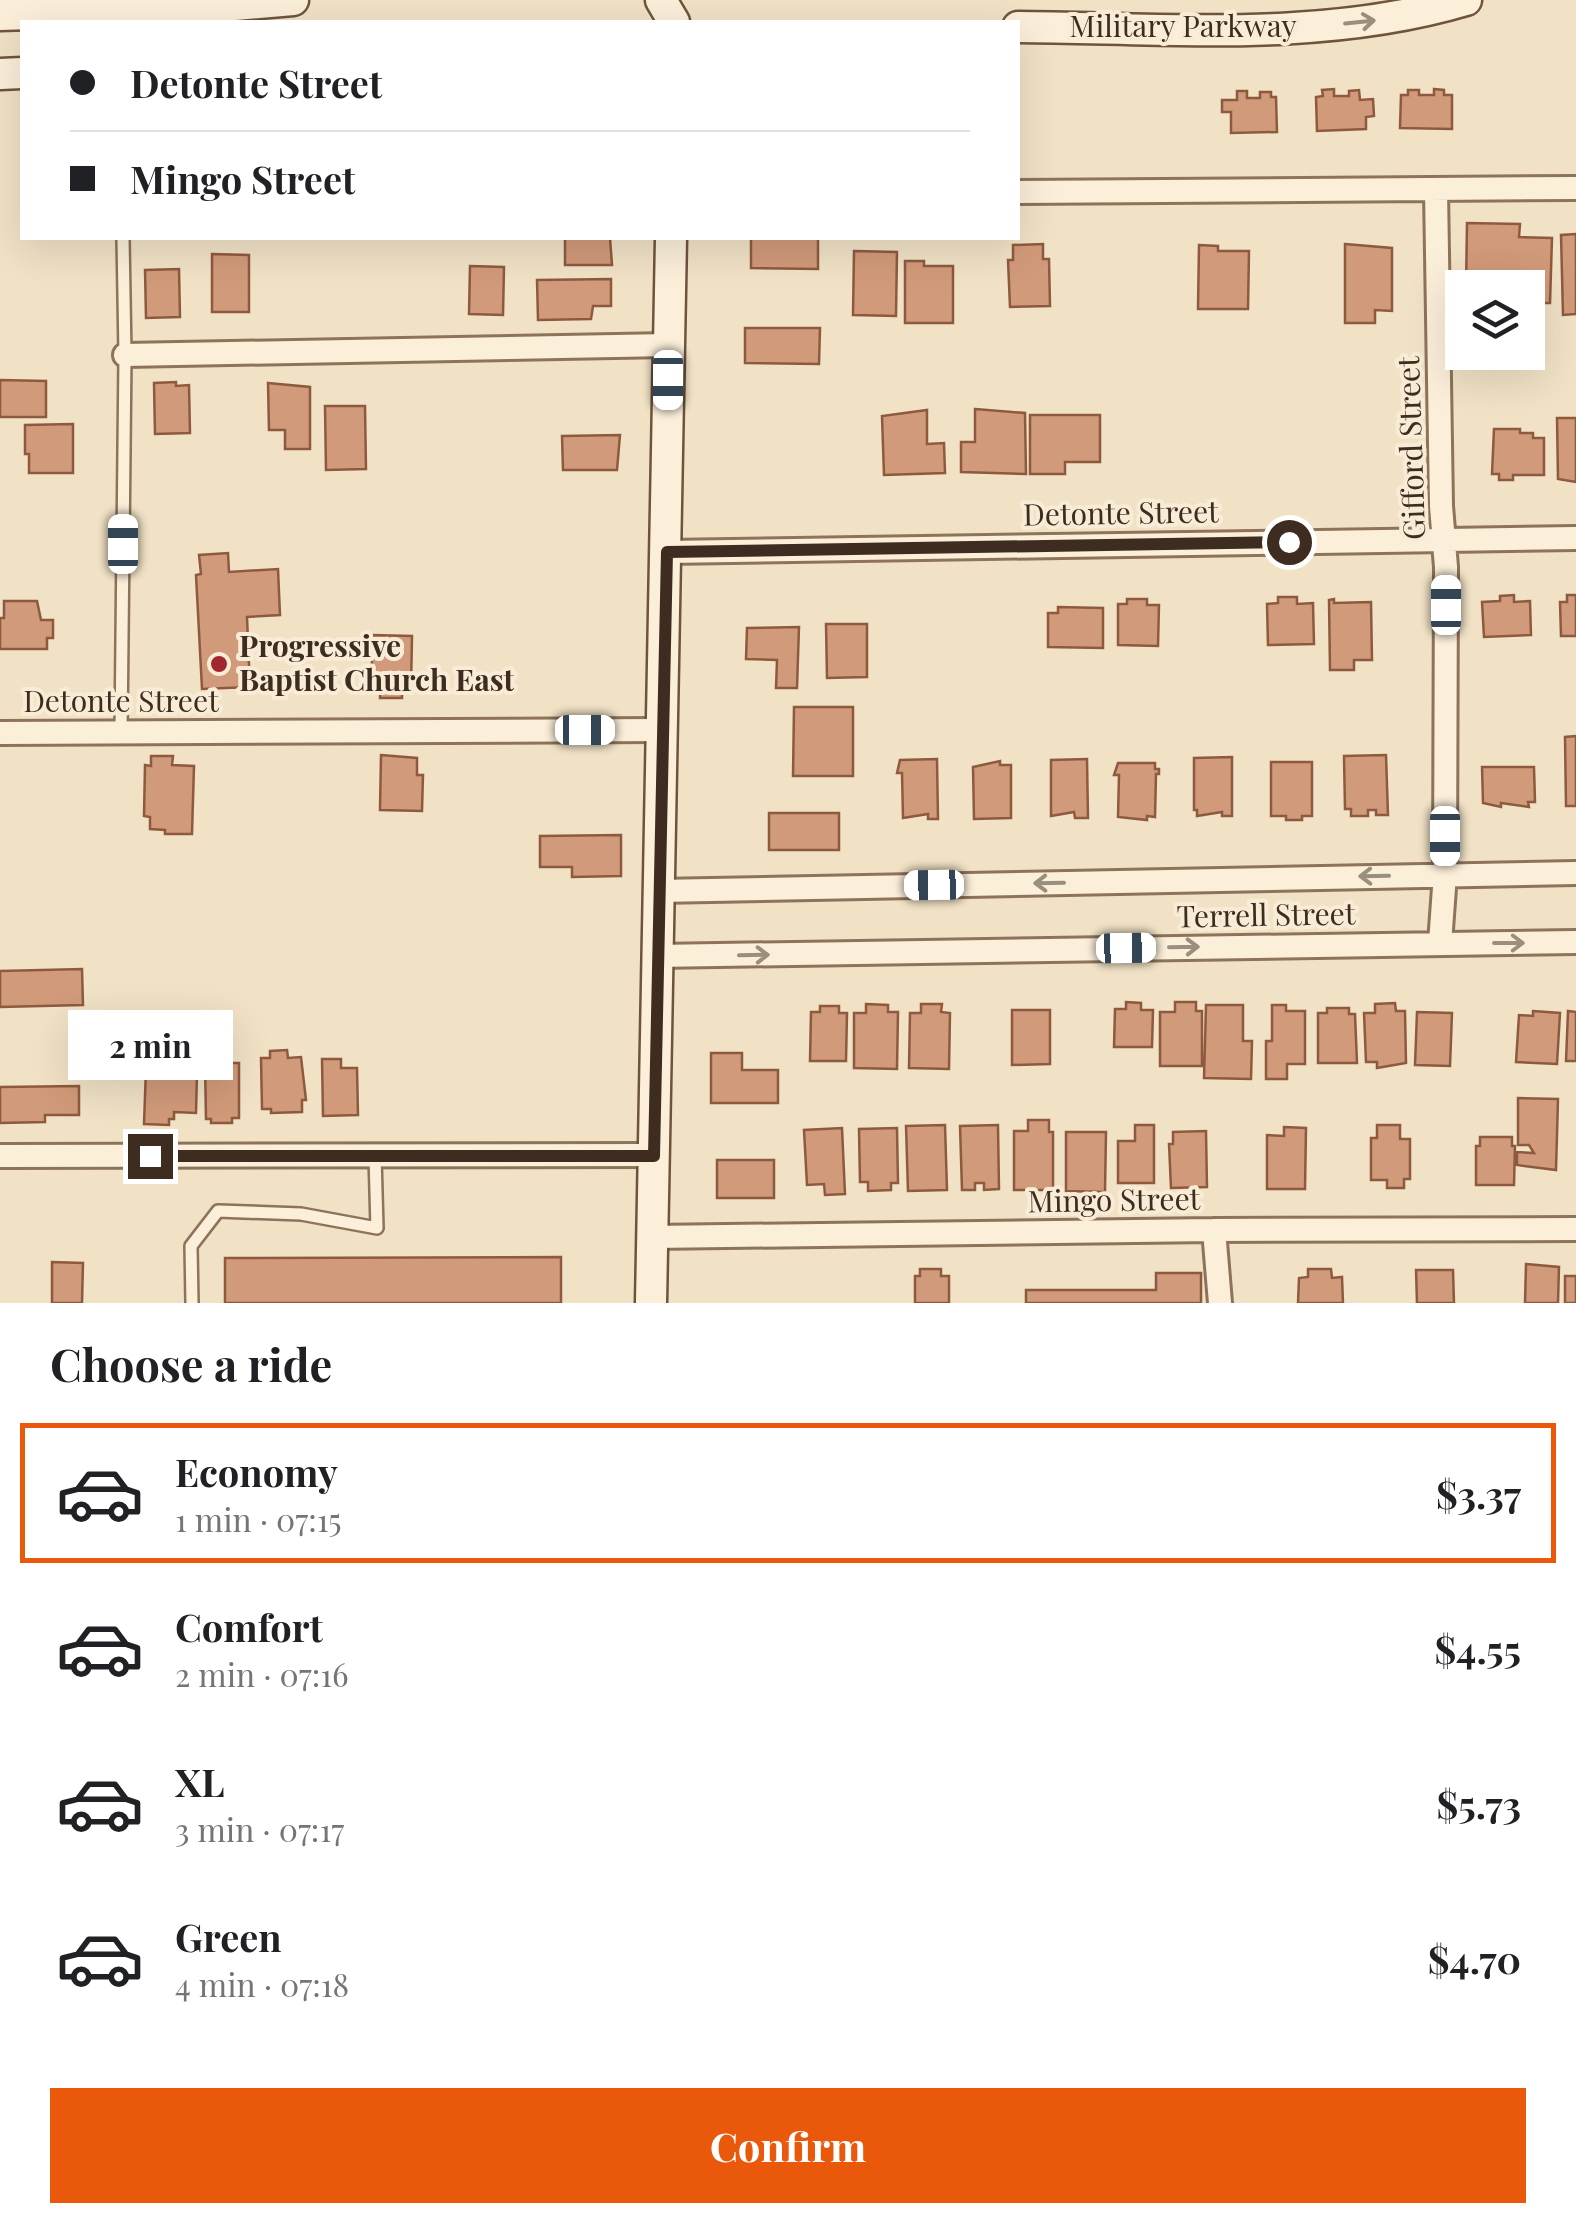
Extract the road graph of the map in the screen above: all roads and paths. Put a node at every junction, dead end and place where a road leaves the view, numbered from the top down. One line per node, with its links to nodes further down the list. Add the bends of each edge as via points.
1 (294, 0): 3 (main road)
2 (1466, 0): 5 (main road, Military Parkway, one-way to 2, via 1302,27)
3 (188, 10): 4 (main road)
4 (0, 14)
5 (1020, 28)
6 (1576, 188): 7 (street)
7 (1436, 190): 8 (street); 14 (street, Gifford Street)
8 (1020, 192)
9 (123, 240): 12 (lane)
10 (671, 240): 11 (main road)
11 (669, 345): 12 (street); 15 (main road)
12 (125, 355): 17 (lane)
13 (1576, 538): 14 (street, Detonte Street)
14 (1444, 539): 15 (street, Detonte Street); 20 (street, Gifford Street)
15 (667, 552): 16 (main road)
16 (662, 730): 17 (street, Detonte Street); 21 (main road)
17 (121, 732): 18 (street, Detonte Street)
18 (0, 733)
19 (1576, 873): 20 (street, Terrell Street)
20 (1445, 874): 21 (street, Terrell Street, one-way to 21); 23 (street, Gifford Street)
21 (658, 891): 24 (main road)
22 (1576, 942): 23 (street, Terrell Street, one-way to 22)
23 (1440, 943): 24 (street, Terrell Street, one-way to 23)
24 (656, 956): 27 (main road)
25 (0, 1156): 26 (street)
26 (375, 1156): 27 (street); 31 (lane, via 376,1228 301,1214 218,1210 192,1246)
27 (654, 1156): 30 (main road)
28 (1576, 1229): 29 (street, Mingo Street)
29 (1214, 1230): 30 (street, Mingo Street); 33 (street)
30 (652, 1237): 32 (main road)
31 (192, 1303)
32 (651, 1303)
33 (1220, 1303)

